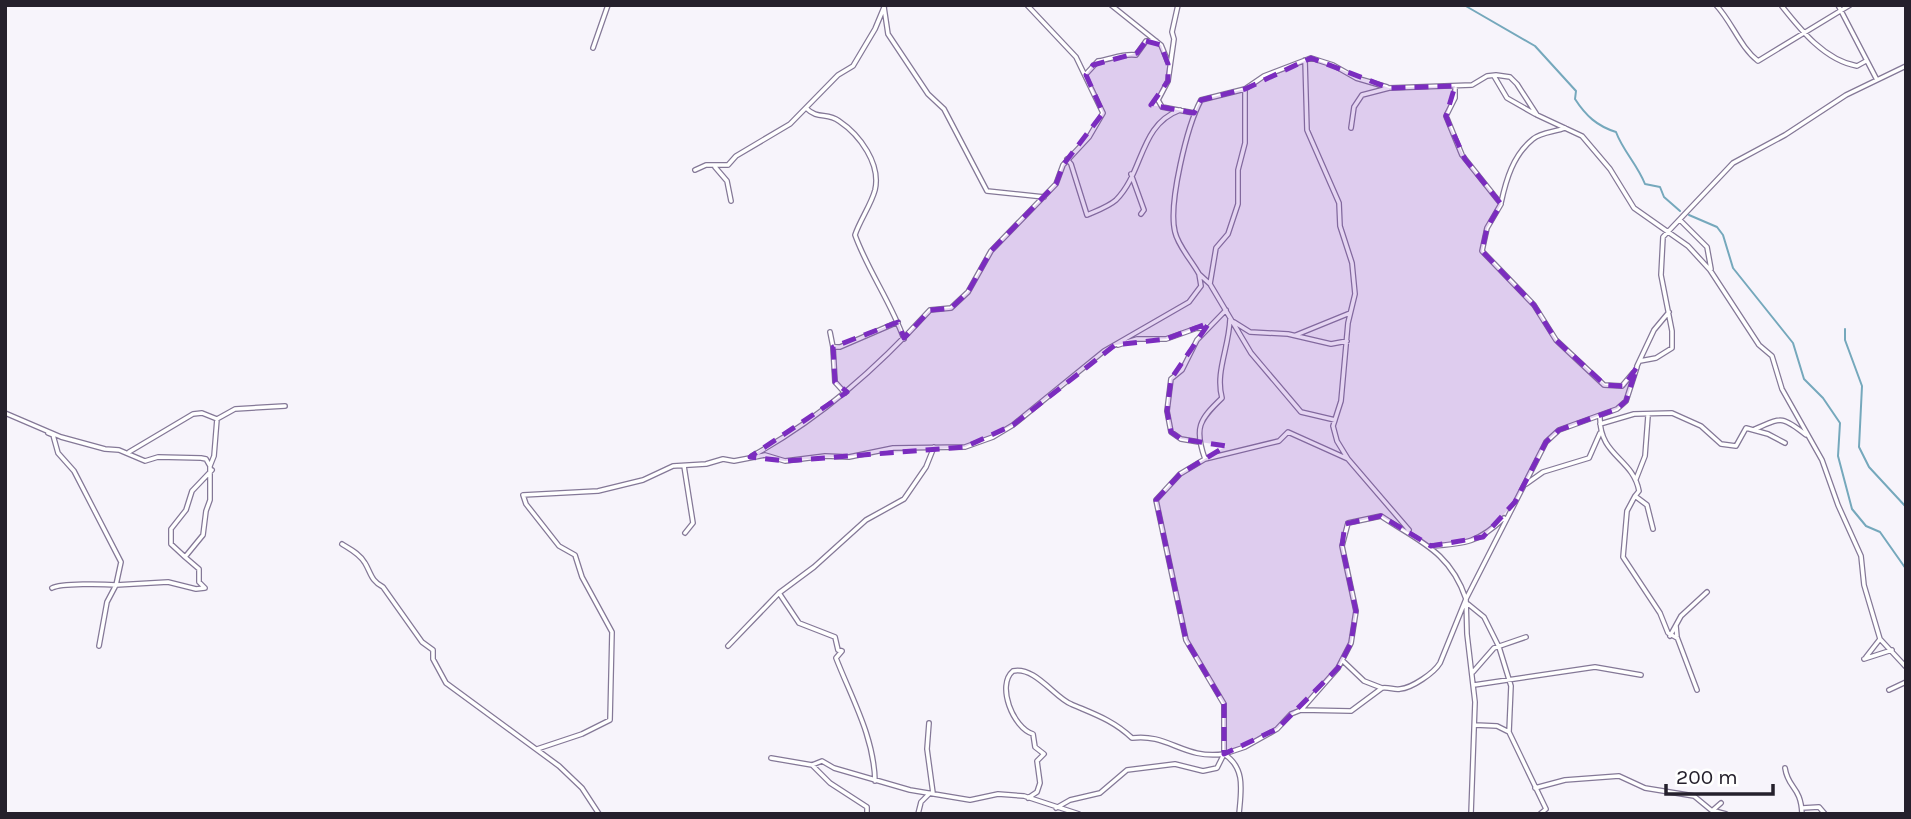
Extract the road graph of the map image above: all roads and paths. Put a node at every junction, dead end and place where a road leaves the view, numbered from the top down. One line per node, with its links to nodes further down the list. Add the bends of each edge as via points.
1 (608, 5): 13 (street)
2 (1028, 5): 18 (street, via 1076,57)
3 (1111, 5): 12 (street)
4 (1178, 5): 16 (street)
5 (1716, 5): 11 (street, via 1758,61)
6 (1781, 5): 11 (street)
7 (1838, 5): 10 (street)
8 (1850, 5): 10 (street)
9 (885, 6): 24 (street, via 853,66); 34 (street, via 888,34 928,94 944,109 987,191)
10 (1840, 11): 11 (street); 15 (street)
11 (1802, 35): 15 (street, via 1846,64 1857,66)
12 (1156, 41): 16 (street); 18 (street, via 1146,41 1136,55 1098,61)
13 (593, 48)
14 (1306, 60): 22 (street, via 1317,58); 23 (street, via 1264,76); 45 (street, via 1307,130 1339,203 1340,226 1352,263 1355,295)
15 (1866, 61): 20 (street)
16 (1168, 64): 25 (street, via 1168,81 1158,100 1162,107)
17 (1906, 66): 20 (street)
18 (1086, 75): 30 (street, via 1103,113 1089,137)
19 (1494, 76): 21 (street); 27 (street, via 1507,98); 27 (street, via 1517,84)
20 (1877, 80): 38 (street, via 1733,163)
21 (1455, 86): 22 (street); 36 (street, via 1446,116 1465,159)
22 (1388, 88): 28 (street, via 1362,95 1354,107)
23 (1245, 89): 26 (street, via 1202,100); 42 (street, via 1238,204 1216,248)
24 (806, 108): 31 (street, via 728,165); 47 (street, via 814,116 837,119 868,151 875,191 855,235)
25 (1180, 110): 26 (street); 33 (street, via 1154,126)
26 (1194, 113): 41 (street, via 1173,206 1176,237)
27 (1537, 115): 29 (street)
28 (1351, 128)
29 (1567, 128): 36 (street, via 1533,138 1512,166); 39 (street, via 1582,136 1610,169 1634,208)
30 (1067, 159): 33 (street, via 1087,215 1113,203); 34 (street, via 1056,184)
31 (715, 167): 32 (street); 35 (street, via 727,181)
32 (695, 170)
33 (1131, 174): 37 (street, via 1144,210)
34 (1044, 197): 51 (street, via 991,251 968,292 951,308 930,310)
35 (731, 201)
36 (1500, 204): 55 (street, via 1487,228 1482,251 1534,305 1552,336 1610,387 1626,384)
37 (1141, 214)
38 (1680, 220): 39 (street); 40 (street, via 1707,247)
39 (1669, 233): 40 (street); 44 (street, via 1663,237 1660,257)
40 (1710, 270): 67 (street, via 1759,345 1772,356 1782,389)
41 (1199, 274): 42 (street); 53 (street, via 1201,286 1189,302)
42 (1210, 284): 43 (street)
43 (1226, 310): 46 (street); 48 (street)
44 (1669, 312): 55 (street, via 1654,330); 55 (street, via 1672,348)
45 (1351, 313): 50 (street); 52 (street)
46 (1231, 319): 50 (street, via 1250,331); 63 (street, via 1251,352 1301,412 1325,415 1335,420); 68 (street, via 1227,354 1220,368 1222,398 1200,420)
47 (898, 322): 51 (street); 54 (street, via 875,335)
48 (1207, 329): 53 (street); 68 (street, via 1182,370 1171,379 1167,411 1171,432)
49 (830, 332): 54 (street)
50 (1294, 336): 52 (street, via 1331,344)
51 (904, 338): 56 (street)
52 (1347, 341): 63 (street, via 1341,401)
53 (1115, 345): 70 (street, via 993,437 965,447)
54 (833, 347): 56 (street, via 835,382)
55 (1638, 364): 60 (street, via 1626,401)
56 (845, 394): 72 (street)
57 (285, 406): 61 (street, via 235,409)
58 (5, 413): 65 (street)
59 (1648, 416): 62 (street, via 1633,414); 64 (street, via 1659,411 1672,413 1702,426 1721,444 1736,446 1746,428); 77 (street, via 1645,456)
60 (1600, 417): 62 (street); 78 (street, via 1559,430 1546,442)
61 (217, 419): 71 (street, via 193,414); 76 (street)
62 (1600, 424): 66 (street)
63 (1333, 426): 74 (street)
64 (1753, 429): 67 (street, via 1780,419); 69 (street)
65 (48, 432): 71 (street); 87 (street, via 74,471 121,562)
66 (1600, 433): 77 (street, via 1612,455); 78 (street, via 1589,458 1543,472)
67 (1808, 436): 97 (street, via 1861,556)
68 (1199, 442): 73 (street)
69 (1785, 443)
70 (934, 447): 72 (street, via 785,461 765,455); 90 (street, via 904,499 866,520)
71 (127, 453): 76 (street, via 145,461 201,458)
72 (750, 457): 75 (street)
73 (1205, 459): 74 (street, via 1279,441 1288,432); 117 (street, via 1180,474 1156,500 1186,640 1224,704)
74 (1348, 459): 82 (street)
75 (684, 466): 83 (street, via 694,523); 116 (street, via 597,491 522,497 559,546 575,555 612,638 610,720)
76 (211, 468): 86 (street, via 203,535); 86 (street, via 171,529 171,544)
77 (1636, 479): 79 (street, via 1639,491)
78 (1524, 485): 80 (street)
79 (1635, 496): 81 (street, via 1647,505); 94 (street, via 1628,511 1623,557)
80 (1506, 516): 85 (street, via 1483,537); 91 (street)
81 (1653, 529)
82 (1409, 530): 85 (street); 102 (street, via 1381,516 1359,518 1344,528 1342,546 1356,611 1351,643)
83 (685, 533)
84 (341, 544): 116 (street, via 355,552 375,583 433,650 446,683)
85 (1431, 547): 91 (street, via 1443,557)
86 (185, 557): 87 (street, via 199,569 199,582 205,588 168,582)
87 (116, 585): 88 (street, via 61,583); 98 (street, via 107,603)
88 (52, 587)
89 (1707, 592): 93 (street)
90 (779, 593): 99 (street); 121 (street, via 799,623 835,636 842,651 836,658 875,759)
91 (1466, 599): 92 (street); 109 (street, via 1436,670 1399,690)
92 (1468, 604): 100 (street, via 1484,618); 104 (street, via 1466,634)
93 (1676, 626): 94 (street); 96 (street)
94 (1670, 636): 96 (street)
95 (1525, 637): 100 (street)
96 (1677, 638): 110 (street)
97 (1880, 639): 101 (street); 101 (street, via 1864,659)
98 (99, 646)
99 (728, 646)
100 (1499, 647): 104 (street); 106 (street)
101 (1892, 650): 103 (street)
102 (1342, 660): 109 (street, via 1364,681); 112 (street)
103 (1906, 667)
104 (1473, 672): 108 (street)
105 (1642, 675): 106 (street, via 1595,667)
106 (1509, 679): 108 (street); 115 (street)
107 (1906, 682): 111 (street)
108 (1474, 685): 114 (street)
109 (1382, 688): 112 (street, via 1351,711)
110 (1697, 690)
111 (1889, 690)
112 (1301, 709): 117 (street, via 1277,729)
113 (929, 723): 123 (street)
114 (1475, 725): 115 (street); 136 (street)
115 (1509, 732): 122 (street)
116 (537, 749): 131 (street, via 582,788)
117 (1224, 754): 124 (street, via 1204,756 1146,736 1132,738 1106,717 1069,704 1034,675 1019,669 1006,683 1008,704 1044,754 1037,761 1037,792); 126 (street, via 1217,768 1203,771 1175,764 1126,770 1100,793); 135 (street, via 1240,771)
118 (771, 758): 119 (street)
119 (812, 765): 121 (street, via 822,761); 132 (street, via 867,807)
120 (1786, 768): 129 (street, via 1788,780 1800,791)
121 (875, 781): 123 (street)
122 (1535, 788): 127 (street); 128 (street, via 1565,780 1619,776 1645,788 1694,796)
123 (932, 793): 124 (street, via 970,800 998,794); 133 (street, via 921,802)
124 (1028, 798): 126 (street)
125 (1721, 803): 128 (street)
126 (1056, 807): 134 (street)
127 (1547, 811): 130 (street)
128 (1710, 811): 137 (street)
129 (1802, 811): 138 (street, via 1819,807)
130 (1539, 813)
131 (600, 814)
132 (867, 814)
133 (918, 814)
134 (1079, 814)
135 (1239, 814)
136 (1471, 814)
137 (1726, 814)
138 (1825, 814)

